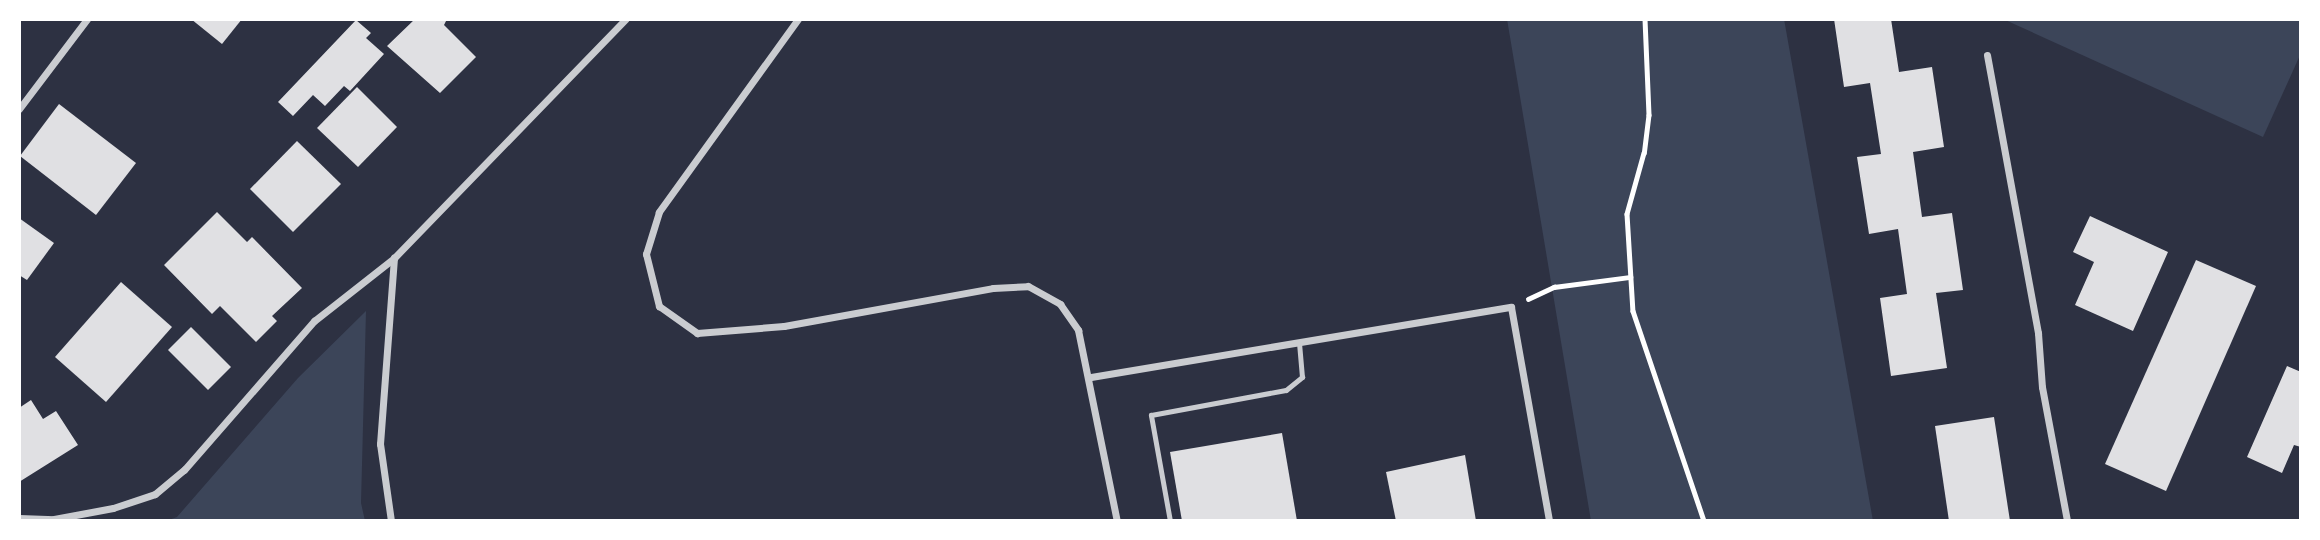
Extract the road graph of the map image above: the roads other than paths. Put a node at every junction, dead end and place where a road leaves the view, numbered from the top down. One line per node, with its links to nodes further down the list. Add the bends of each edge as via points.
1 (87, 19): 5 (street)
2 (626, 19): 6 (street)
3 (799, 19): 8 (street, via 659,212 646,254 659,306 697,333 784,326 993,288 1028,286 1060,304 1078,330)
4 (1987, 55): 14 (street)
5 (19, 109)
6 (394, 258): 9 (street, via 314,321 184,470 155,494 54,519); 10 (street, via 380,443)
7 (1299, 343): 8 (street); 12 (lane, via 1302,377 1286,390 1151,415); 13 (street, via 1511,307)
8 (1091, 377): 11 (street)
9 (19, 518)
10 (391, 521)
11 (1116, 521)
12 (1170, 521)
13 (1549, 521)
14 (2067, 521)

